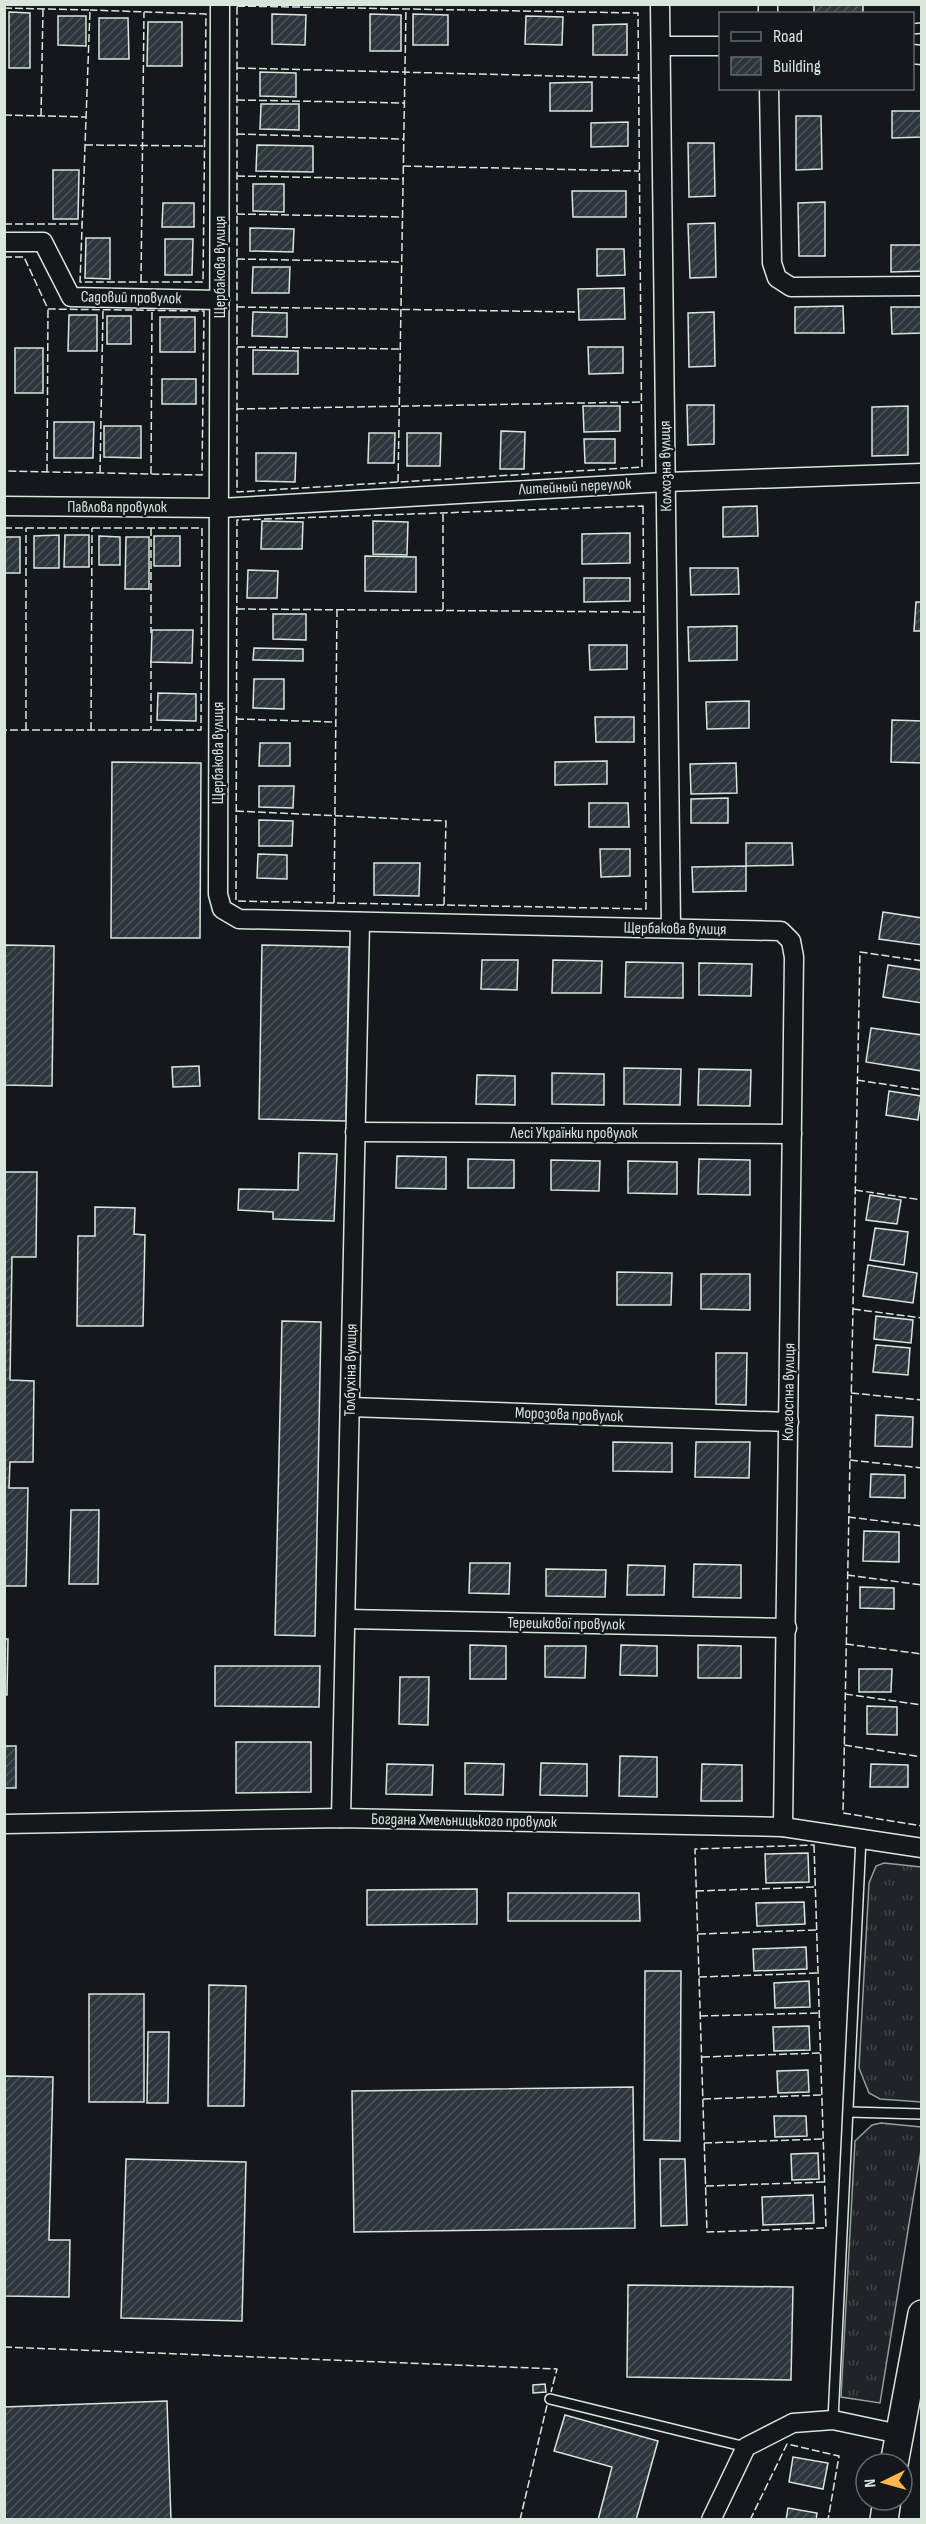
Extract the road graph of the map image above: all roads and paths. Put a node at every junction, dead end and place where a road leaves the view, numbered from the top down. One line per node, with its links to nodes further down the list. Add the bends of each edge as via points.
1 (220, 4): 8 (street, Щербакова вулиця)
2 (660, 4): 3 (street, Колхозна вулиця)
3 (661, 46): 4 (street); 10 (street, Колхозна вулиця)
4 (719, 46)
5 (769, 90): 7 (street, via 772,263 777,278 791,286)
6 (4, 242): 8 (street, Садовий провулок, via 43,242 71,297)
7 (921, 286)
8 (219, 300): 12 (street, Щербакова вулиця)
9 (921, 473): 10 (street, Литейный переулок)
10 (666, 482): 12 (street, Литейный переулок); 14 (street, Колхозна вулиця)
11 (4, 506): 12 (street, Павлова провулок)
12 (224, 507): 13 (street, Щербакова вулиця, via 218,894 222,909 239,919)
13 (360, 922): 14 (street, Щербакова вулиця); 16 (street, Толбухіна вулиця)
14 (670, 928): 15 (street, Щербакова вулиця, via 781,931 791,941)
15 (794, 957): 17 (street, Колгоспна вулиця)
16 (355, 1132): 17 (street, Лесі Українки провулок); 18 (street, Толбухіна вулиця)
17 (792, 1134): 19 (street, Колгоспна вулиця)
18 (350, 1407): 19 (street, Морозова провулок); 20 (street, Толбухіна вулиця)
19 (789, 1422): 21 (street, Колгоспна вулиця)
20 (346, 1619): 21 (street, Терешкової провулок); 22 (street, Толбухіна вулиця)
21 (787, 1628): 24 (street, Колгоспна вулиця)
22 (342, 1818): 23 (street, Богдана Хмельницького провулок); 24 (street, Богдана Хмельницького провулок)
23 (4, 1824)
24 (783, 1827): 25 (street, Богдана Хмельницького провулок)
25 (861, 1838): 26 (street, Богдана Хмельницького провулок); 27 (lane)
26 (921, 1848)
27 (849, 2112): 28 (lane); 31 (lane)
28 (921, 2114)
29 (921, 2314): 32 (main road)
30 (549, 2399): 33 (lane)
31 (833, 2420): 32 (street); 33 (street, via 793,2423)
32 (899, 2434): 34 (main road)
33 (746, 2446): 35 (street)
34 (896, 2452)
35 (711, 2520)

